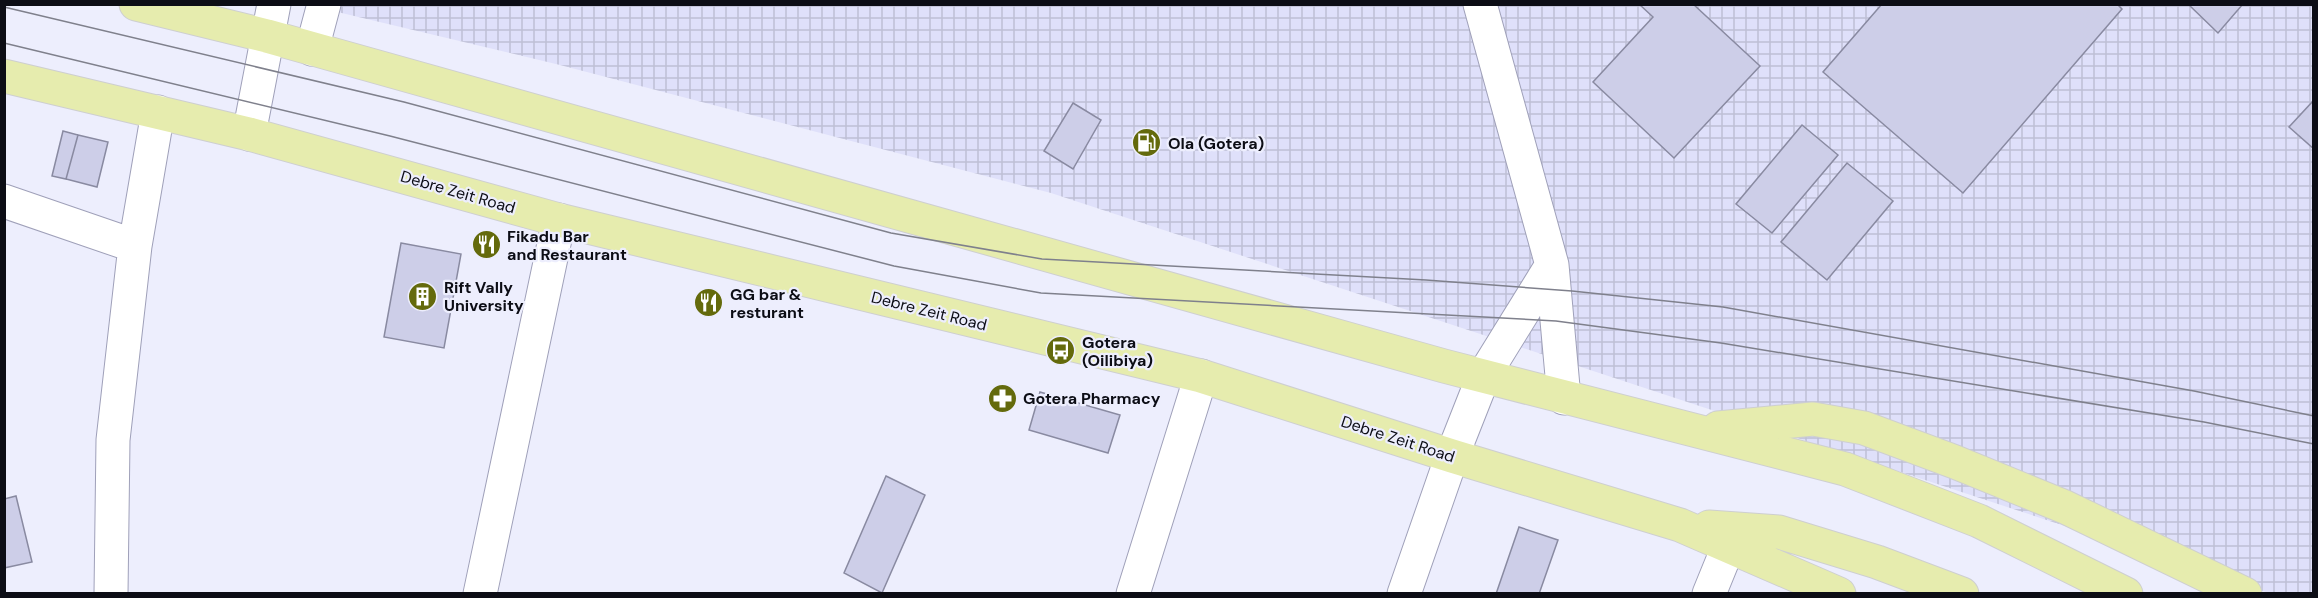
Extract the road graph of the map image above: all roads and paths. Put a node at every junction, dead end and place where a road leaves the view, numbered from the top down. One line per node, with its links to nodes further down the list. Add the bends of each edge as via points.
1 (136, 4): 5 (main road)
2 (274, 4): 5 (street)
3 (324, 4): 6 (street)
4 (1480, 4): 13 (street)
5 (267, 36): 6 (main road); 9 (street)
6 (312, 49): 14 (main road)
7 (4, 75): 8 (main road, Debre Zeit Road)
8 (158, 112): 9 (main road, Debre Zeit Road); 12 (street)
9 (249, 134): 11 (main road, Debre Zeit Road)
10 (4, 201): 12 (street)
11 (559, 220): 15 (main road, Debre Zeit Road); 22 (street)
12 (135, 246): 21 (street, via 113,440)
13 (1552, 265): 14 (street); 16 (street)
14 (1484, 375): 16 (main road); 18 (street)
15 (1201, 376): 18 (main road, Debre Zeit Road); 23 (street)
16 (1564, 398): 17 (main road)
17 (1695, 430): 28 (main road, via 1845,469 1978,521); 29 (main road, via 1813,418 1864,428 2065,507)
18 (1452, 456): 19 (main road, Debre Zeit Road); 24 (street)
19 (1680, 525): 20 (main road, Debre Zeit Road); 27 (main road, via 1779,532)
20 (1729, 545): 25 (street); 26 (main road, Debre Zeit Road)
21 (111, 594)
22 (480, 594)
23 (1134, 594)
24 (1404, 594)
25 (1709, 594)
26 (1839, 594)
27 (1962, 594)
28 (2126, 594)
29 (2245, 594)

